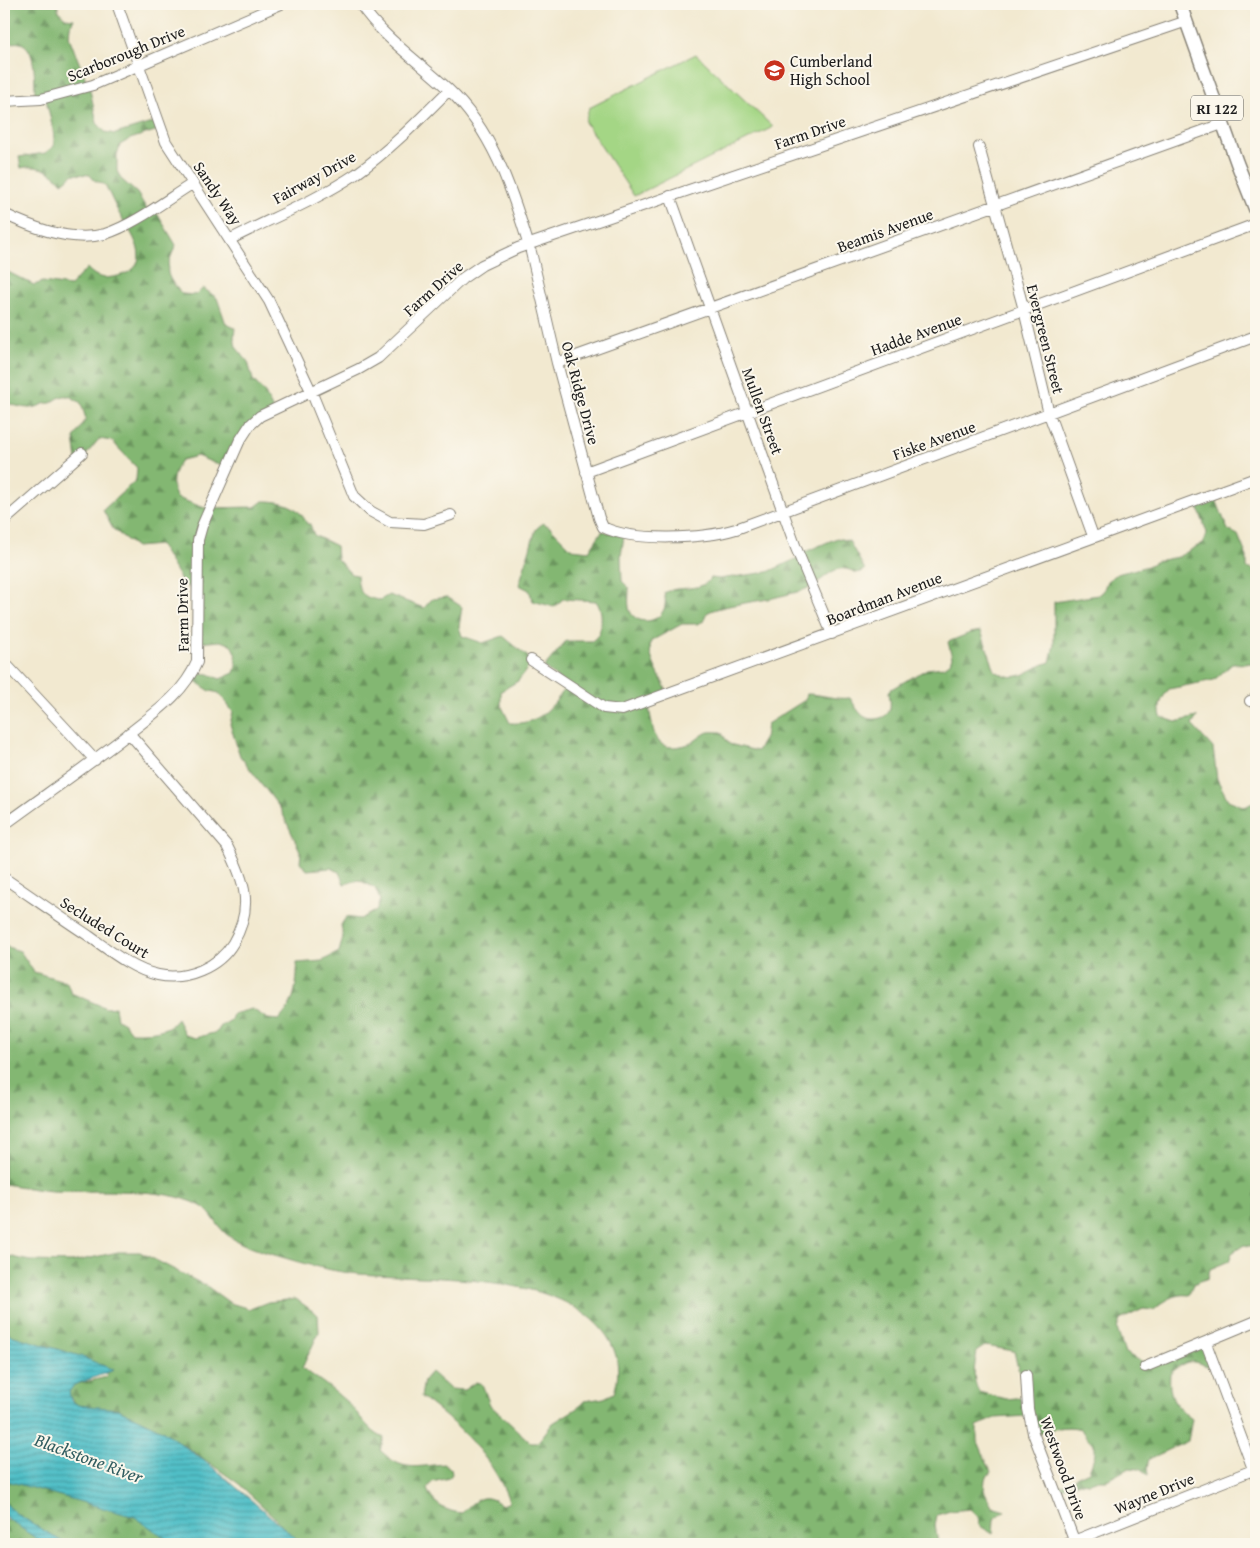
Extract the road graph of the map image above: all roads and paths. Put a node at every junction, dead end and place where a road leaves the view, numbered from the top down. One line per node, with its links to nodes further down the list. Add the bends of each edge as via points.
1 (117, 4): 6 (street, Sandy Way)
2 (281, 4): 6 (street, Scarborough Drive)
3 (360, 4): 7 (street, Oak Ridge Drive, via 381,29)
4 (1180, 4): 5 (main road, RI 122)
5 (1187, 20): 9 (main road, RI 122); 12 (street, Farm Drive)
6 (138, 66): 8 (street, Scarborough Drive, via 61,94 41,99); 11 (street, Sandy Way, via 166,142)
7 (450, 90): 17 (street, Fairway Drive, via 390,147 356,173); 18 (street, Oak Ridge Drive, via 484,133 495,153 511,188)
8 (4, 101)
9 (1222, 124): 13 (street, Beamis Avenue); 14 (main road, RI 122)
10 (979, 147): 13 (street, Evergreen Street)
11 (192, 184): 15 (street, via 118,229 92,236 58,234); 17 (street, Sandy Way)
12 (670, 196): 18 (street, Farm Drive); 19 (street, Mullen Street)
13 (995, 206): 19 (street, Beamis Avenue); 20 (street, Evergreen Street)
14 (1256, 211)
15 (4, 214)
16 (1256, 224): 20 (street, Hadde Avenue)
17 (230, 239): 23 (street, Sandy Way, via 269,301)
18 (530, 248): 22 (street, Oak Ridge Drive); 23 (street, Farm Drive, via 493,259 467,275 378,358)
19 (710, 309): 22 (street, Beamis Avenue); 24 (street, Mullen Street)
20 (1024, 310): 24 (street, Hadde Avenue); 25 (street, Evergreen Street)
21 (1256, 336): 25 (street, Fiske Avenue)
22 (557, 363): 27 (street, Oak Ridge Drive)
23 (311, 391): 30 (street, Sandy Way, via 349,486 362,504 379,518 401,524 424,524); 37 (street, Farm Drive, via 260,416 239,442 198,540 197,662 177,694)
24 (748, 411): 27 (street, Hadde Avenue); 29 (street, Mullen Street)
25 (1049, 414): 29 (street, Fiske Avenue); 33 (street, Evergreen Street)
26 (82, 453): 31 (street)
27 (586, 472): 32 (street, Oak Ridge Drive, via 603,527)
28 (1256, 478): 33 (street, Boardman Avenue)
29 (783, 510): 32 (street, Fiske Avenue, via 710,536 678,538); 34 (street, Mullen Street)
30 (451, 515)
31 (4, 521)
32 (616, 533)
33 (1093, 536): 34 (street, Boardman Avenue)
34 (832, 634): 35 (street, Boardman Avenue, via 622,710 604,708)
35 (531, 660)
36 (4, 662): 38 (street)
37 (129, 733): 38 (street, Farm Drive); 40 (street, Secluded Court, via 227,846 237,865 246,912 225,957 186,975 157,975 124,960)
38 (95, 760): 39 (street, Farm Drive)
39 (4, 825)
40 (4, 878)
41 (1256, 1321): 42 (street)
42 (1206, 1343): 43 (street); 45 (street)
43 (1145, 1367)
44 (1026, 1375): 46 (street, Westwood Drive, via 1033,1433)
45 (1255, 1474): 46 (street, Wayne Drive)
46 (1070, 1542)

